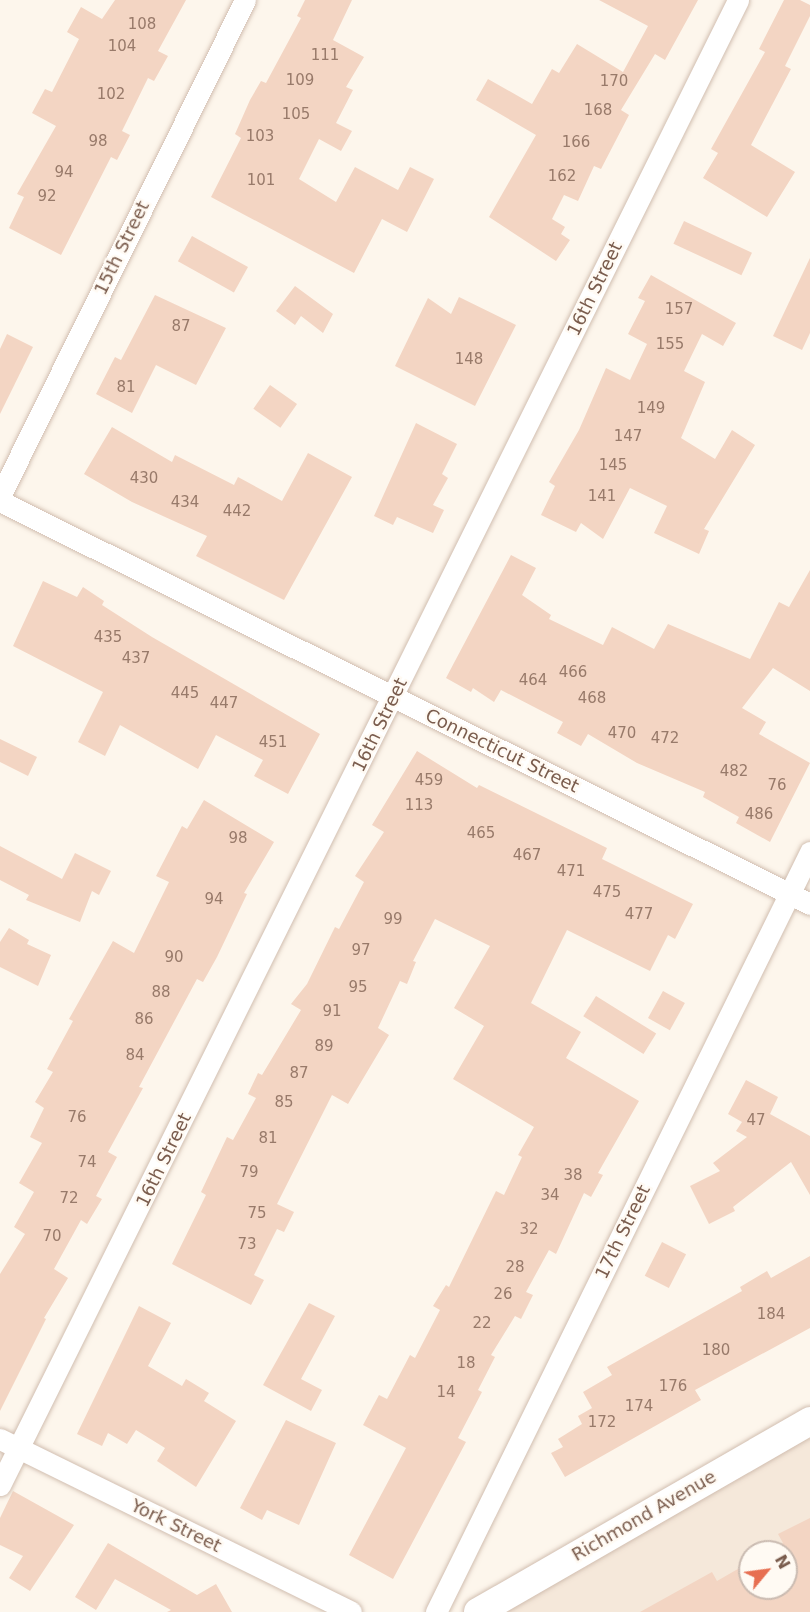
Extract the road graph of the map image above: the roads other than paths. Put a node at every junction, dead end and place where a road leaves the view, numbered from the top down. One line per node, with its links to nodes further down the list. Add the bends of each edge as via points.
1 (245, 0): 3 (street, 15th Street)
2 (738, 0): 5 (street, 16th Street)
3 (0, 496)
4 (0, 501): 5 (street, Connecticut Street)
5 (394, 697): 7 (street, Connecticut Street); 11 (street, 16th Street)
6 (810, 852): 7 (street, 17th Street)
7 (790, 893): 8 (street, Connecticut Street); 14 (street, 17th Street)
8 (810, 904)
9 (810, 1421): 15 (street, Richmond Avenue)
10 (0, 1439): 11 (street, York Street)
11 (21, 1449): 12 (street, 16th Street); 13 (street, York Street)
12 (0, 1485)
13 (351, 1612)
14 (436, 1612)
15 (478, 1612)

